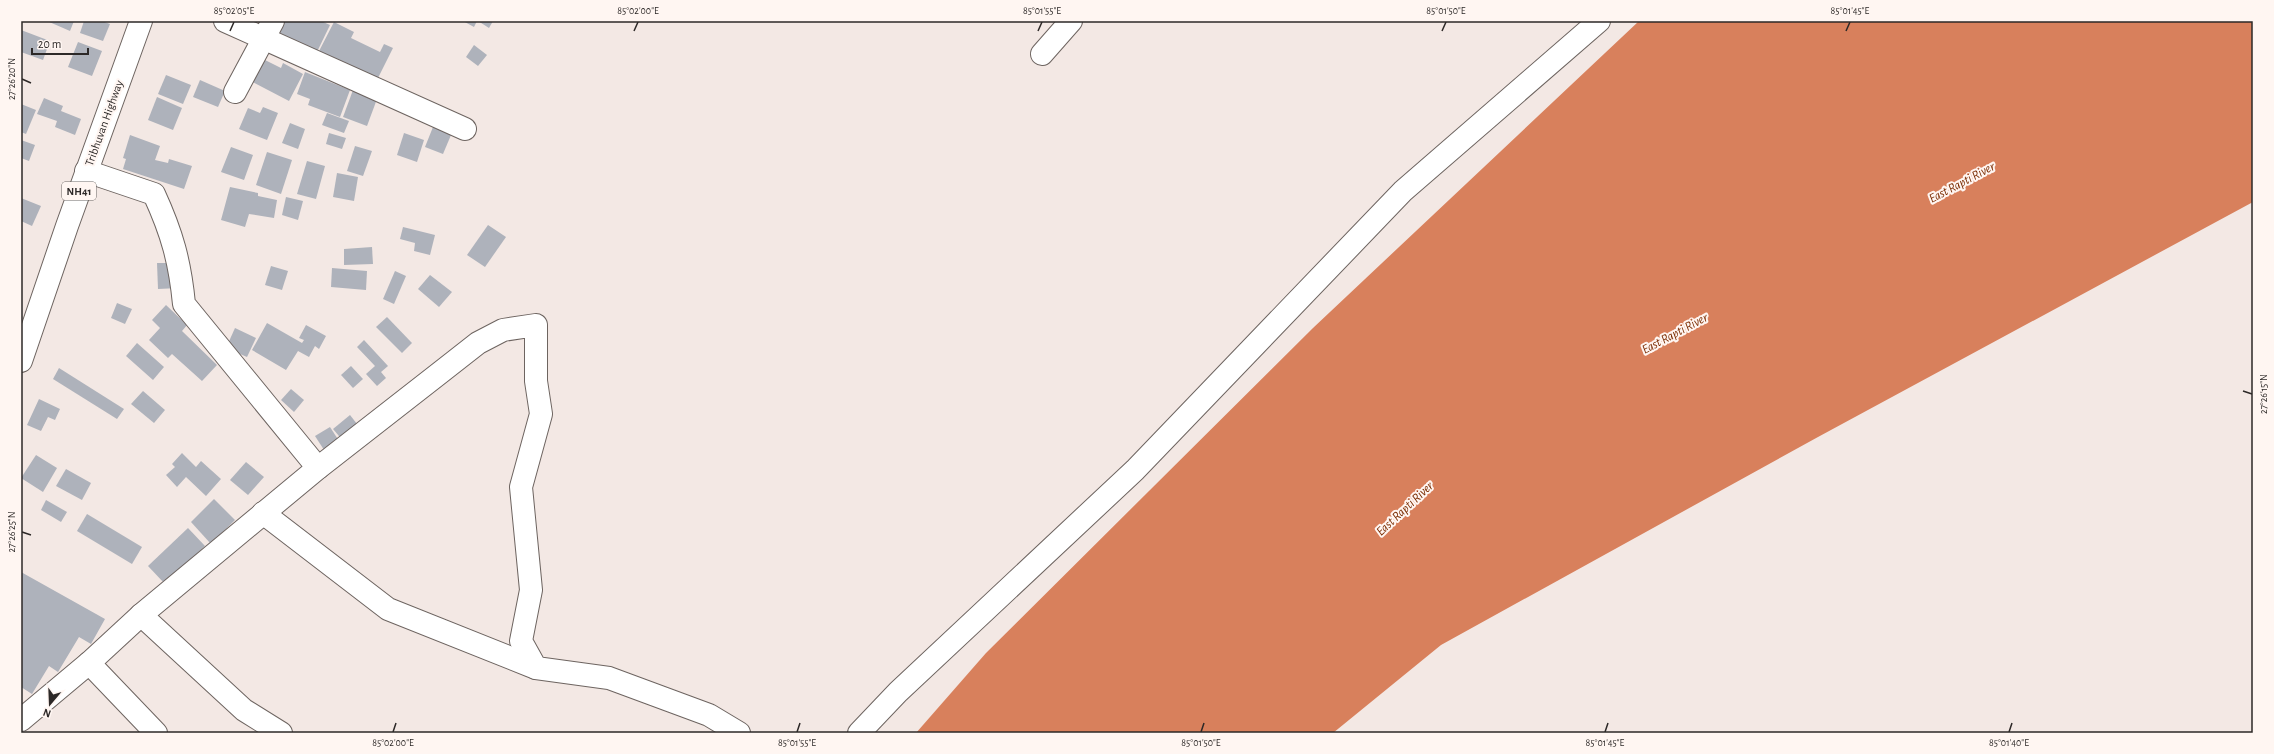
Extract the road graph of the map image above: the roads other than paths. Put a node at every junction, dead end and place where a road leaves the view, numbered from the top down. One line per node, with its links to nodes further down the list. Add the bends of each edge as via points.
1 (141, 21): 9 (street, Tribhuvan Highway / NH41)
2 (225, 21): 5 (street)
3 (1071, 21): 6 (street)
4 (1599, 21): 20 (street, via 1403,191 1135,470 898,692)
5 (268, 30): 7 (street); 8 (street)
6 (1042, 54)
7 (235, 92)
8 (465, 128)
9 (86, 171): 10 (street, Tribhuvan Highway / NH41); 11 (street, via 154,194 170,230 184,304)
10 (21, 361)
11 (318, 468): 12 (street); 15 (street, via 478,344 503,330 536,325 536,381 541,414 521,487 531,590 522,641)
12 (263, 513): 13 (street); 15 (street, via 388,609)
13 (141, 615): 14 (street); 18 (street, via 244,710)
14 (89, 663): 16 (street); 17 (street)
15 (536, 668): 19 (street, via 609,678 709,715)
16 (21, 720)
17 (156, 733)
18 (281, 733)
19 (739, 733)
20 (859, 733)

